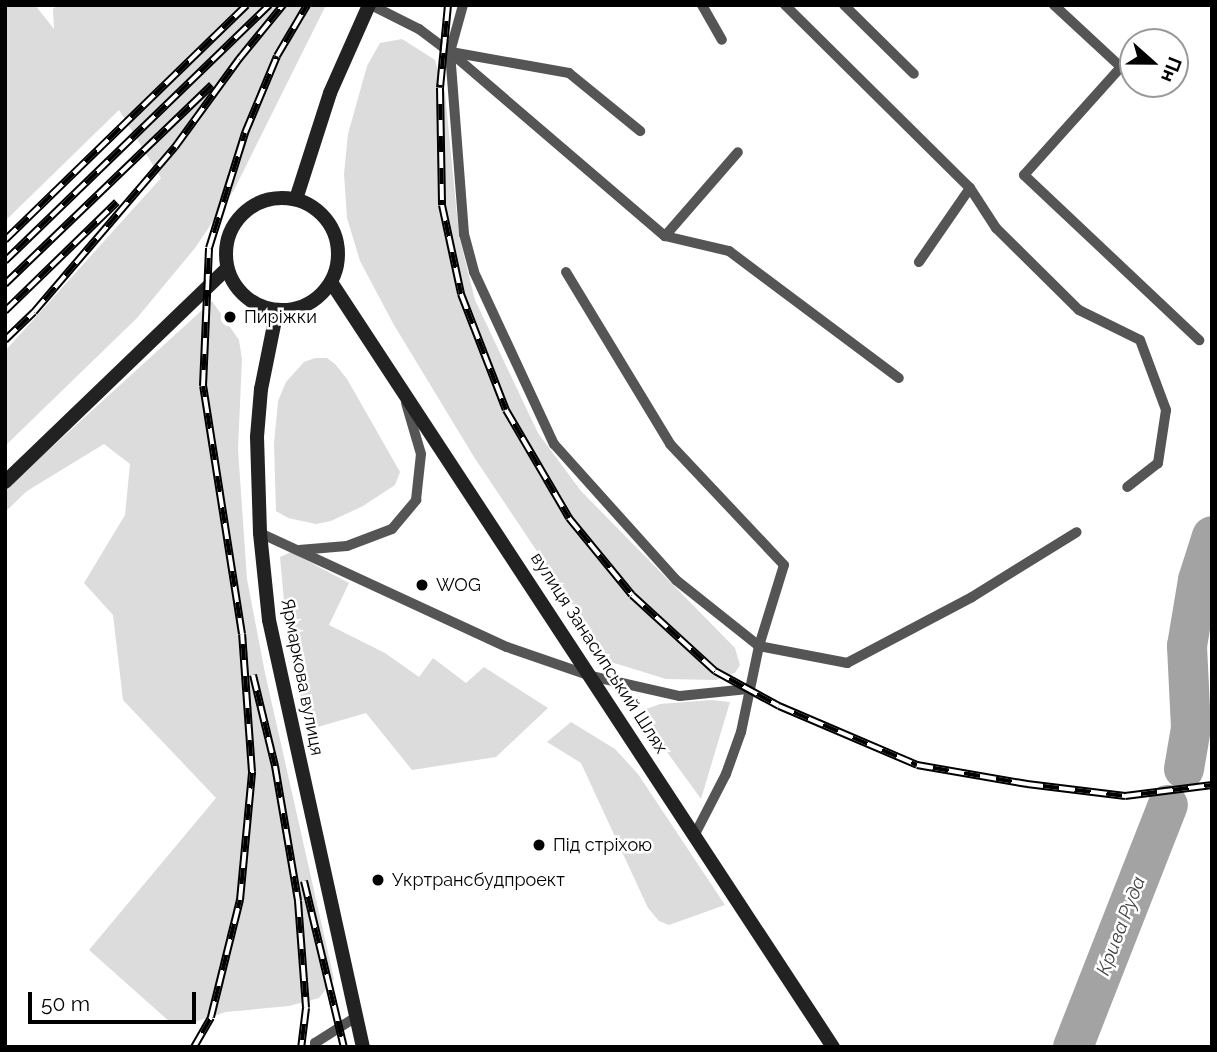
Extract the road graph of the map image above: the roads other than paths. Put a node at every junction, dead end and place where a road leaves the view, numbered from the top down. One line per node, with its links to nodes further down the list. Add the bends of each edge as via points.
1 (370, 5): 8 (lane, via 419,29); 13 (main road, via 330,93)
2 (463, 5): 8 (lane)
3 (702, 5): 7 (lane)
4 (785, 5): 12 (lane)
5 (844, 5): 9 (lane)
6 (1054, 5): 20 (lane, via 1121,67 1024,175)
7 (722, 40)
8 (450, 52): 10 (lane, via 569,73); 14 (lane); 28 (lane, via 464,234 474,272 554,444 676,580)
9 (914, 74)
10 (640, 131)
11 (738, 152): 14 (lane)
12 (970, 188): 15 (lane); 24 (lane, via 996,228 1079,310 1140,340 1166,410 1158,463)
13 (296, 199): 16 (main road, via 275,197 240,216 228,240); 18 (main road, via 314,207 332,226 339,252)
14 (665, 236): 21 (lane, via 729,251)
15 (919, 262)
16 (228, 268): 19 (main road, via 232,281 251,301); 23 (main road)
17 (566, 272): 28 (lane, via 670,444 784,565)
18 (331, 282): 19 (main road, via 304,306); 22 (main road, вулиця Занасипський Шлях)
19 (277, 310): 26 (main road, Ярмаркова вулиця, via 261,388 257,438)
20 (1199, 340)
21 (899, 377)
22 (402, 389): 27 (lane, via 421,454 416,500 392,529 347,546); 29 (main road, вулиця Занасипський Шлях)
23 (5, 482)
24 (1127, 487)
25 (1077, 532): 28 (lane, via 972,597 848,663)
26 (260, 533): 27 (lane); 32 (main road, Ярмаркова вулиця, via 276,657)
27 (298, 550): 29 (lane, via 508,648)
28 (759, 646): 30 (lane)
29 (591, 676): 30 (lane, via 680,696); 31 (main road, вулиця Занасипський Шлях)
30 (748, 689): 31 (lane, via 741,732 726,774)
31 (695, 834): 35 (main road, вулиця Занасипський Шлях)
32 (356, 1017): 33 (lane); 34 (main road, Ярмаркова вулиця)
33 (312, 1046)
34 (363, 1047)
35 (833, 1047)

